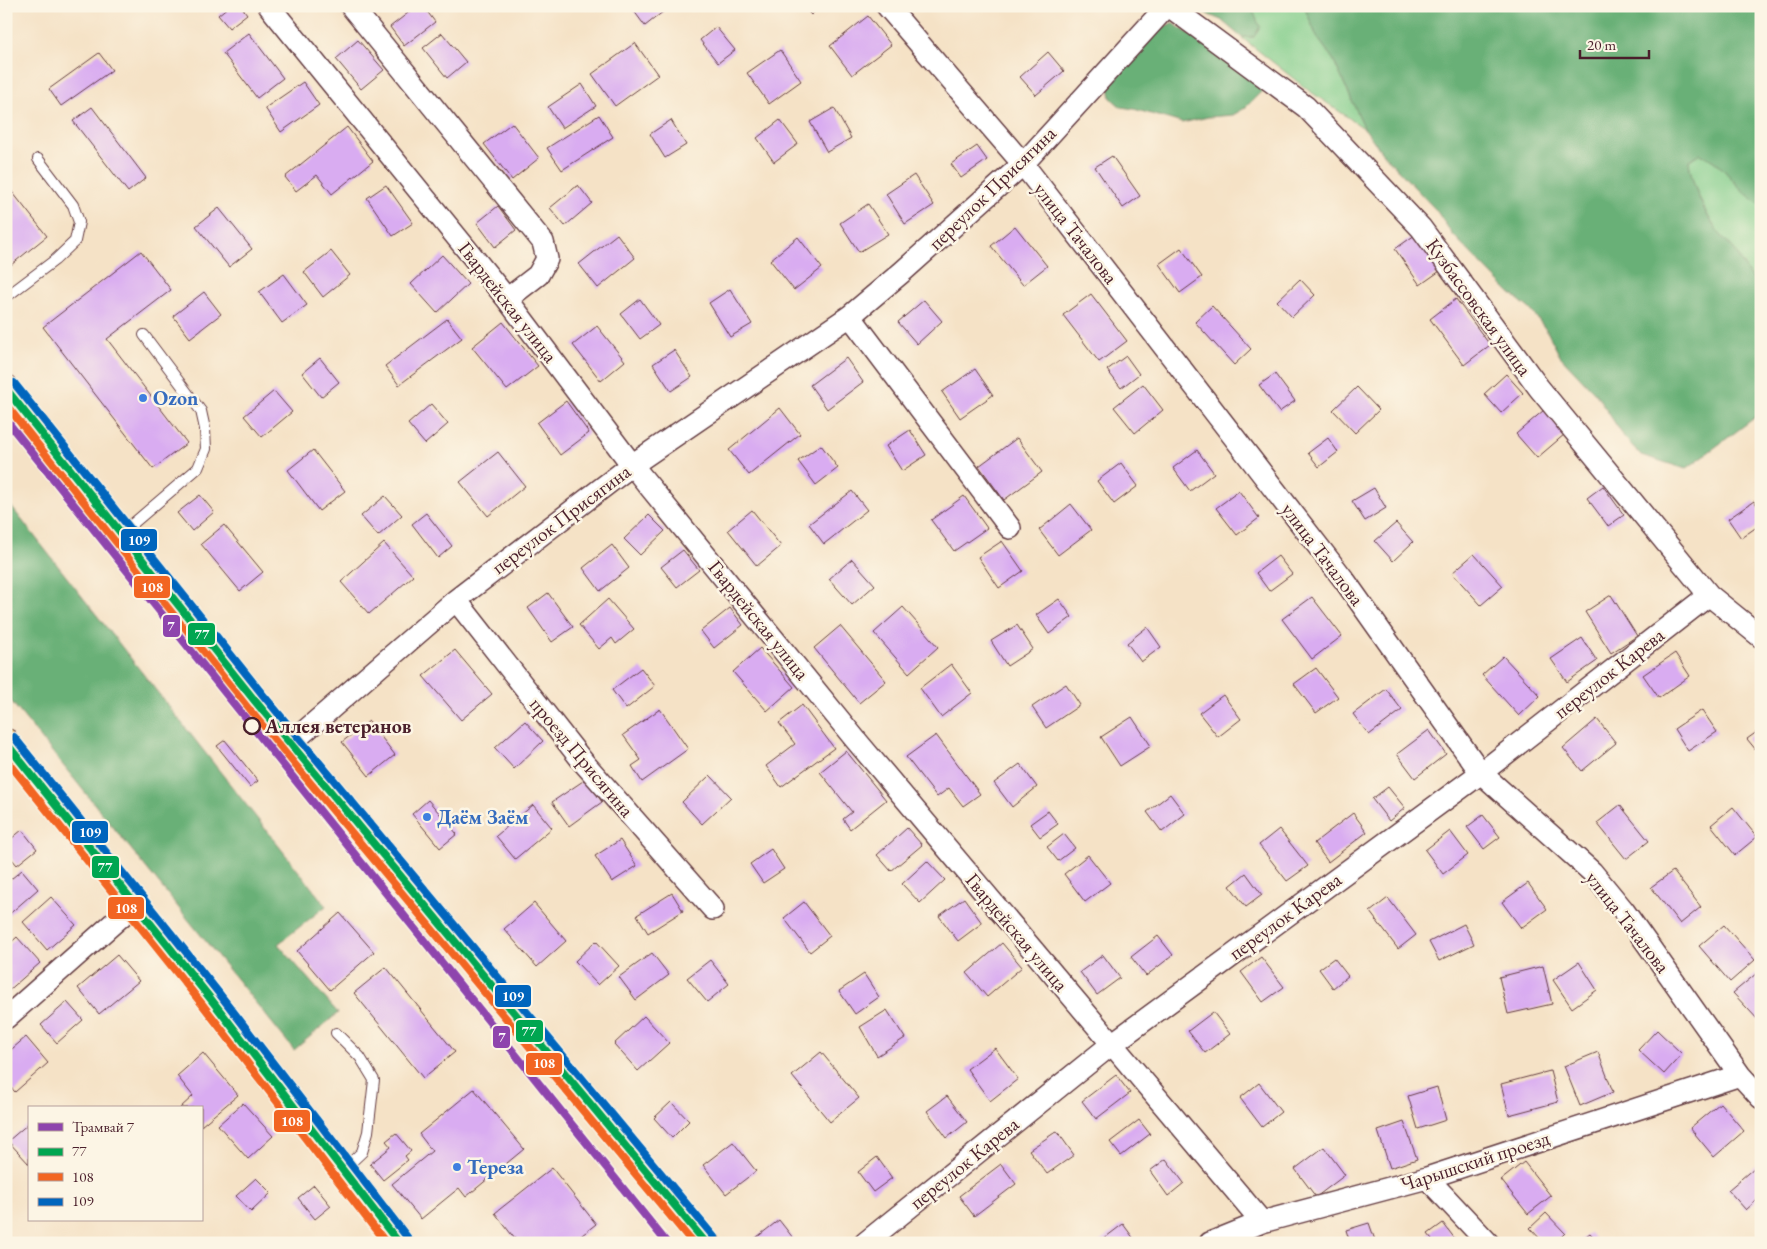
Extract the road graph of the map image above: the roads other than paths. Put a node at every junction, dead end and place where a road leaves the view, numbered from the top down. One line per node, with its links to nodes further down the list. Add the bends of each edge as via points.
1 (270, 6): 8 (street, Гвардейская улица)
2 (351, 6): 8 (street, via 542,242 548,258 538,275)
3 (887, 6): 6 (street, улица Тачалова)
4 (1168, 6): 6 (street, переулок Присягина); 15 (street, Кузбассовская улица, via 1306,107 1421,228 1539,388)
5 (38, 159): 7 (lane, via 72,205 79,222 75,240 55,260)
6 (1023, 164): 9 (street, переулок Присягина); 20 (street, улица Тачалова, via 1345,581)
7 (6, 297)
8 (507, 299): 12 (street, Гвардейская улица)
9 (850, 316): 12 (street, переулок Присягина); 13 (street)
10 (144, 335): 14 (lane, via 200,411 206,449 198,468)
11 (6, 389): 14 (highway)
12 (632, 464): 16 (street, переулок Присягина); 25 (street, Гвардейская улица, via 855,739)
13 (1010, 528)
14 (121, 533): 19 (highway)
15 (1709, 594): 17 (street, Кузбассовская улица); 20 (street, переулок Карева)
16 (456, 600): 19 (street, переулок Присягина); 22 (street, проезд Присягина, via 584,763)
17 (1761, 637)
18 (6, 743): 21 (highway)
19 (290, 744): 32 (highway)
20 (1481, 773): 25 (street, переулок Карева); 26 (street, улица Тачалова, via 1592,872 1624,911)
21 (135, 904): 23 (street); 28 (highway)
22 (713, 910)
23 (6, 1018)
24 (336, 1033): 28 (lane, via 360,1057 374,1080 368,1132 362,1152)
25 (1112, 1044): 30 (street, Гвардейская улица); 33 (street, переулок Карева)
26 (1740, 1074): 27 (street, улица Тачалова); 29 (street, Чарышский проезд)
27 (1761, 1098)
28 (342, 1170): 31 (highway)
29 (1427, 1178): 30 (street, Чарышский проезд); 35 (street)
30 (1262, 1222): 34 (street, Чарышский проезд)
31 (399, 1243)
32 (706, 1243)
33 (865, 1243)
34 (1210, 1243)
35 (1488, 1243)

